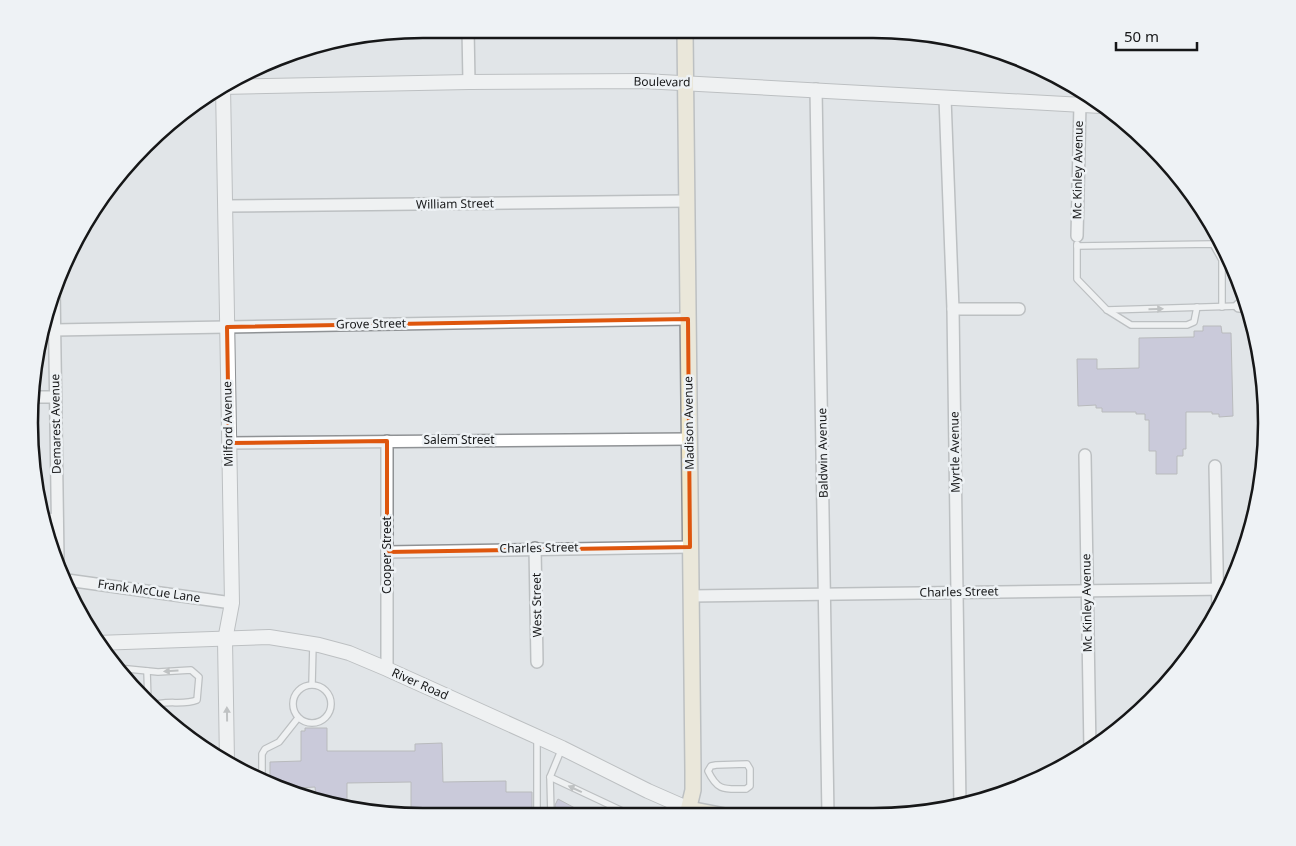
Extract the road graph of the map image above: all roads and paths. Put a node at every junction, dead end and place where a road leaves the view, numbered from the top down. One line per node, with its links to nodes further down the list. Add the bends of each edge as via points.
1 (468, 38): 3 (street)
2 (685, 38): 4 (main road, Madison Avenue)
3 (469, 82): 4 (street, Boulevard); 5 (street, Boulevard)
4 (685, 82): 6 (street, Boulevard); 11 (main road, Madison Avenue)
5 (236, 86)
6 (816, 89): 8 (street, Boulevard); 42 (street, Baldwin Avenue)
7 (222, 94): 12 (street, Milford Avenue)
8 (945, 98): 9 (street, Boulevard); 18 (street, Myrtle Avenue)
9 (1080, 104): 10 (street, Boulevard); 13 (street, Mc Kinley Avenue)
10 (1091, 105)
11 (686, 201): 12 (street, William Street); 21 (main road, Madison Avenue)
12 (225, 206): 22 (street, Milford Avenue)
13 (1077, 241): 16 (lane, via 1213,244 1222,260); 19 (lane, via 1077,278)
14 (1240, 306): 16 (lane)
15 (1197, 307): 16 (lane); 19 (lane, one-way to 15); 19 (lane, via 1194,322 1187,326 1130,325)
16 (1222, 307)
17 (1019, 308): 18 (street)
18 (953, 309): 41 (street, Myrtle Avenue)
19 (1108, 310)
20 (54, 313): 23 (street, Demarest Avenue)
21 (688, 319): 22 (street, Grove Street); 26 (main road, Madison Avenue)
22 (227, 327): 23 (street, Grove Street); 28 (street, Milford Avenue)
23 (54, 330): 25 (street, Demarest Avenue)
24 (38, 397): 25 (street)
25 (55, 397): 32 (street, Demarest Avenue)
26 (690, 438): 27 (street, Salem Street); 34 (main road, Madison Avenue)
27 (387, 441): 28 (street, Salem Street); 36 (street, Cooper Street)
28 (229, 443): 44 (street, Milford Avenue)
29 (1085, 455): 40 (street, Mc Kinley Avenue)
30 (1215, 466): 38 (street)
31 (50, 520): 32 (street)
32 (57, 520): 33 (street, Demarest Avenue)
33 (58, 546)
34 (690, 547): 35 (street, Charles Street); 43 (main road, Madison Avenue)
35 (535, 548): 36 (street, Charles Street); 48 (street, West Street)
36 (387, 552): 50 (street, Cooper Street)
37 (71, 581): 44 (street, Frank McCue Lane)
38 (1223, 585)
39 (1221, 589): 40 (street, Charles Street)
40 (1087, 591): 41 (street, Charles Street); 57 (street, Mc Kinley Avenue)
41 (956, 592): 42 (street, Charles Street); 63 (street, Myrtle Avenue)
42 (826, 593): 43 (street, Charles Street); 69 (street, Baldwin Avenue)
43 (691, 596): 60 (main road, Madison Avenue)
44 (232, 603): 45 (street, Milford Avenue)
45 (225, 640): 46 (street, River Road); 47 (street, River Road, via 269,638); 59 (street, Milford Avenue, one-way to 45)
46 (106, 643)
47 (312, 643): 50 (street, River Road, via 349,653); 52 (lane)
48 (537, 662)
49 (126, 669): 51 (lane)
50 (387, 669): 56 (street, River Road)
51 (147, 671): 53 (lane); 54 (lane, one-way to 51, via 197,700 199,677 191,670)
52 (312, 684): 55 (lane, via 301,688 293,698 293,710); 55 (lane, via 329,694 329,714 312,724)
53 (148, 693)
54 (159, 704)
55 (298, 718): 61 (lane, via 279,742 265,749)
56 (537, 737): 58 (street, River Road); 64 (lane)
57 (1090, 742)
58 (562, 748): 62 (lane); 67 (street, River Road)
59 (227, 755)
60 (701, 771): 60 (lane, via 716,765 747,764 750,786 746,789 721,788); 68 (main road, Madison Avenue)
61 (262, 773)
62 (550, 777): 65 (lane); 66 (lane, one-way to 62)
63 (960, 798)
64 (537, 808)
65 (550, 808)
66 (616, 808)
67 (680, 808)
68 (689, 808)
69 (828, 808)

